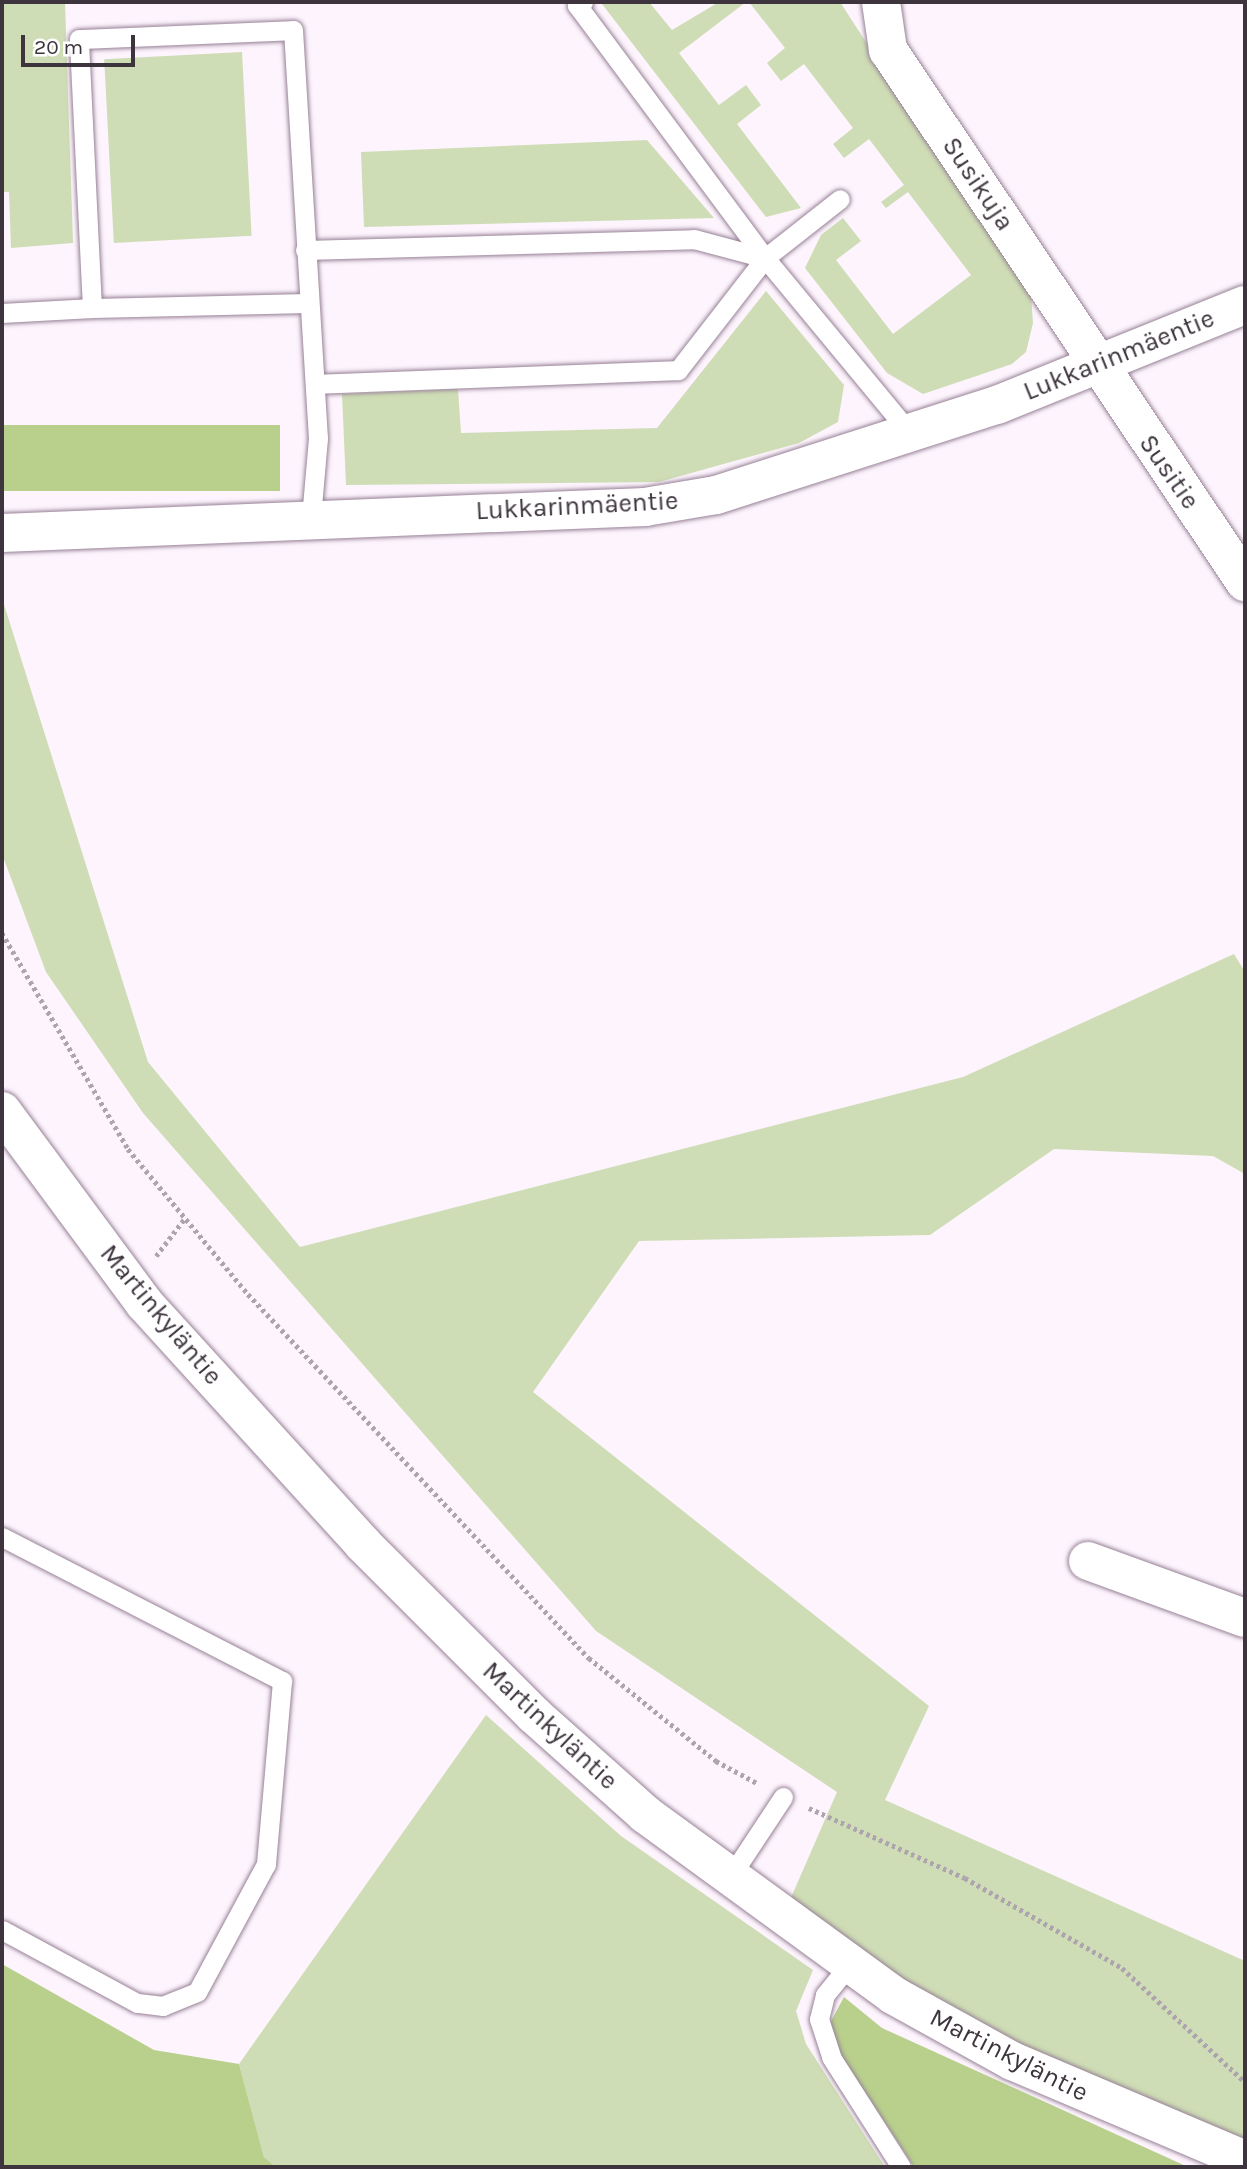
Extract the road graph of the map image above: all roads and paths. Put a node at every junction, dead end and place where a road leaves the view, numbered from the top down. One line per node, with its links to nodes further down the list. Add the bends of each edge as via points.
1 (583, 2): 5 (lane, via 577,5)
2 (881, 2): 10 (street, Susikuja, via 888,50)
3 (840, 199): 5 (lane)
4 (306, 250): 5 (lane, via 694,239); 6 (lane); 8 (lane, via 293,30 79,39)
5 (765, 258): 11 (lane, via 678,370); 12 (lane)
6 (309, 303): 8 (lane); 11 (lane)
7 (1245, 304): 10 (street, Lukkarinmäentie)
8 (92, 308): 9 (lane)
9 (2, 313)
10 (1096, 361): 12 (street, Lukkarinmäentie, via 997,405); 15 (street, Susitie)
11 (315, 384): 13 (lane, via 318,438)
12 (908, 431): 13 (street, Lukkarinmäentie, via 772,482 645,507)
13 (310, 518): 14 (street, Lukkarinmäentie)
14 (2, 533)
15 (1245, 582)
16 (2, 933): 18 (path, via 128,1149)
17 (2, 1111): 24 (street, Martinkyläntie, via 144,1303 363,1544 534,1715 645,1814)
18 (185, 1218): 19 (path); 23 (path, via 248,1294 589,1658 716,1761)
19 (147, 1269)
20 (2, 1537): 25 (lane, via 282,1681 266,1864 197,1992 163,2006 137,2003)
21 (1088, 1561): 22 (street)
22 (1245, 1618)
23 (783, 1797): 24 (lane); 27 (path, via 965,1878 1122,1968)
24 (730, 1877): 26 (street, Martinkyläntie)
25 (2, 1930)
26 (850, 1964): 28 (street, Martinkyläntie, via 893,1995 1013,2061); 29 (lane, via 825,1995 819,2019 831,2057)
27 (1245, 2082)
28 (1245, 2161)
29 (901, 2167)

